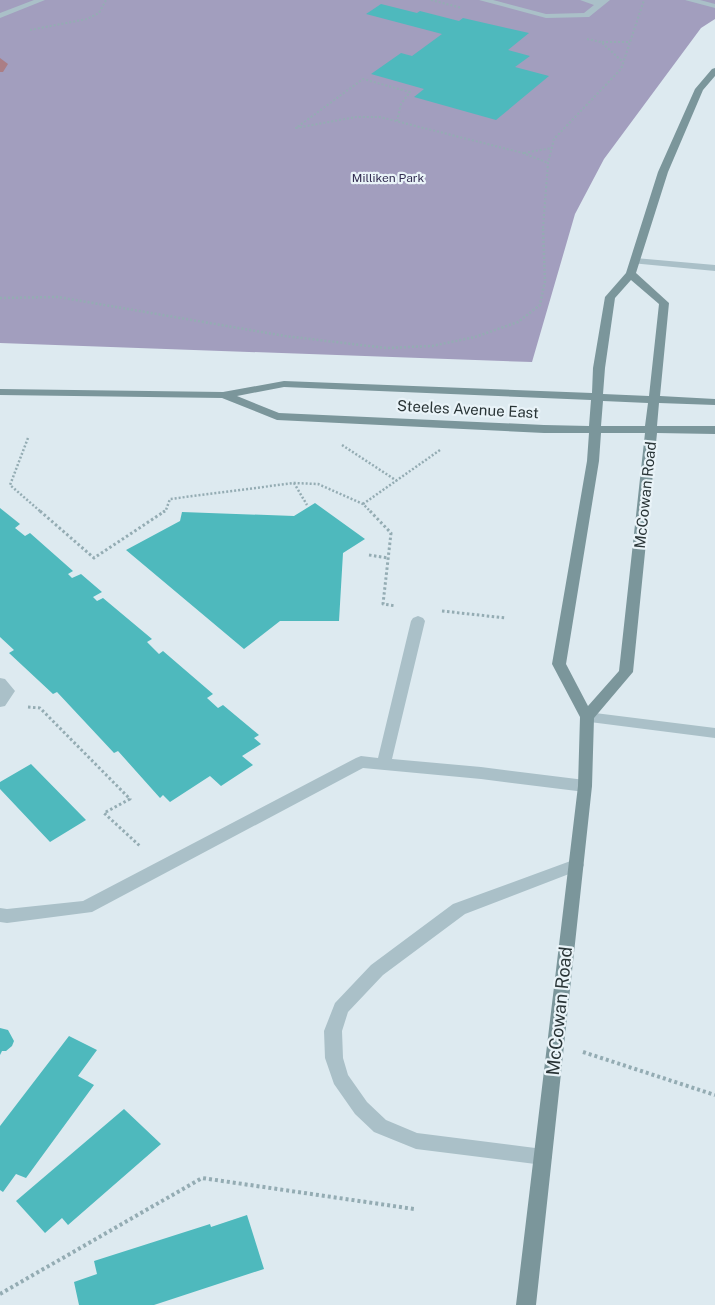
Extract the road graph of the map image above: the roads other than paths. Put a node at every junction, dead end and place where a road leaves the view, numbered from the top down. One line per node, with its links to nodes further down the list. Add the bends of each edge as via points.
1 (41, 0): 7 (lane)
2 (483, 0): 5 (lane, via 546,16 586,15)
3 (584, 0): 5 (lane)
4 (689, 0): 6 (lane)
5 (603, 2)
6 (715, 6)
7 (0, 16)
8 (715, 71): 9 (main road, McCowan Road, via 699,89 663,172)
9 (635, 260): 10 (lane); 11 (main road, McCowan Road)
10 (715, 268)
11 (631, 274): 14 (main road, McCowan Road, via 610,297); 15 (main road, McCowan Road, via 664,303)
12 (0, 392): 13 (main road, Steeles Avenue East)
13 (223, 395): 14 (main road, Steeles Avenue East, via 284,384); 17 (main road, Steeles Avenue East, via 277,416)
14 (598, 396): 15 (main road, Steeles Avenue East); 17 (main road, McCowan Road)
15 (654, 398): 16 (main road, Steeles Avenue East); 18 (main road, McCowan Road)
16 (715, 402)
17 (596, 429): 18 (main road, Steeles Avenue East); 23 (main road, McCowan Road, via 559,664)
18 (651, 429): 19 (main road, Steeles Avenue East); 23 (main road, McCowan Road, via 626,672)
19 (715, 430)
20 (418, 621): 25 (lane)
21 (0, 683): 22 (lane, via 8,691)
22 (0, 702)
23 (586, 717): 24 (lane); 26 (main road, McCowan Road)
24 (715, 733)
25 (384, 764): 26 (lane); 28 (lane, via 361,762 86,907)
26 (585, 786): 27 (main road, McCowan Road)
27 (576, 865): 29 (main road, McCowan Road); 29 (lane, via 459,909 377,970 341,1008 334,1031 334,1058 340,1078 361,1108 380,1126 416,1141)
28 (0, 915)
29 (543, 1157): 30 (main road, McCowan Road)
30 (526, 1305)

